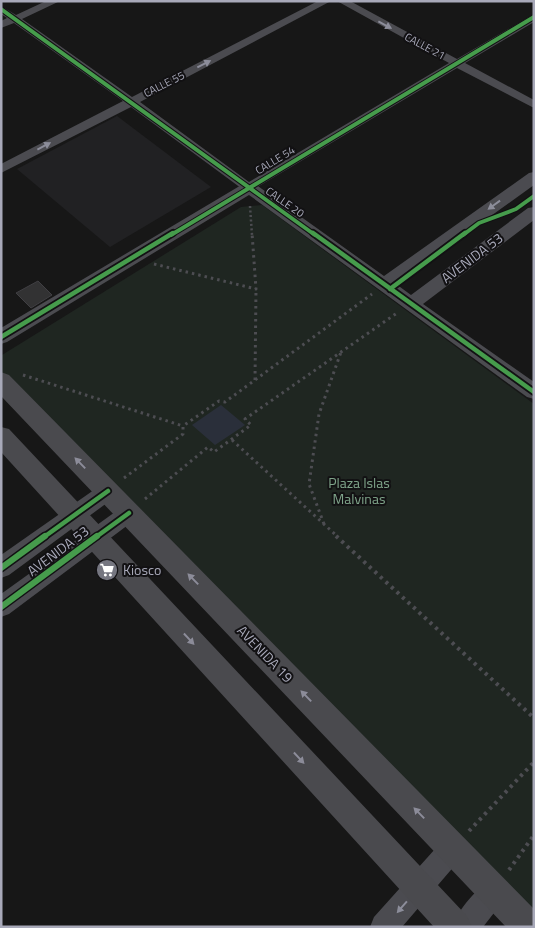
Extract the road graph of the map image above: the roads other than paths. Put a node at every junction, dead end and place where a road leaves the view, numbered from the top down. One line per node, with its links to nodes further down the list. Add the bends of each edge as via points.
1 (55, 1): 6 (street)
2 (326, 1): 9 (street, CALLE 55, one-way to 2)
3 (342, 1): 8 (street, CALLE 21, one-way to 8)
4 (1, 9): 6 (street, CALLE 20)
5 (534, 17): 8 (street, CALLE 54)
6 (15, 19): 7 (street); 9 (street, CALLE 20)
7 (1, 25)
8 (456, 63): 10 (street, CALLE 21); 13 (street, CALLE 54)
9 (131, 101): 11 (street, CALLE 55, one-way to 9); 13 (street, CALLE 20)
10 (534, 105)
11 (1, 169)
12 (534, 177): 15 (street, one-way to 15)
13 (249, 188): 15 (street, CALLE 20); 17 (street, CALLE 54)
14 (534, 212): 16 (street, AVENIDA 53)
15 (384, 284): 16 (street, CALLE 20)
16 (411, 304): 19 (street, CALLE 20)
17 (1, 336)
18 (10, 377): 21 (main road, AVENIDA 19, one-way to 18)
19 (534, 392)
20 (1, 436): 23 (main road)
21 (108, 491): 22 (main road, AVENIDA 19); 23 (street, AVENIDA 53)
22 (129, 513): 24 (street, AVENIDA 53); 27 (main road, AVENIDA 19, one-way to 22)
23 (74, 515): 24 (main road); 25 (street, AVENIDA 53)
24 (95, 538): 26 (street, AVENIDA 53); 28 (main road, one-way to 28)
25 (1, 568)
26 (1, 607)
27 (453, 848): 28 (street); 29 (main road, AVENIDA 19)
28 (419, 887): 30 (street, one-way to 30); 31 (main road)
29 (495, 891): 32 (street); 33 (main road, AVENIDA 19)
30 (384, 927)
31 (456, 927)
32 (465, 927)
33 (529, 927)

